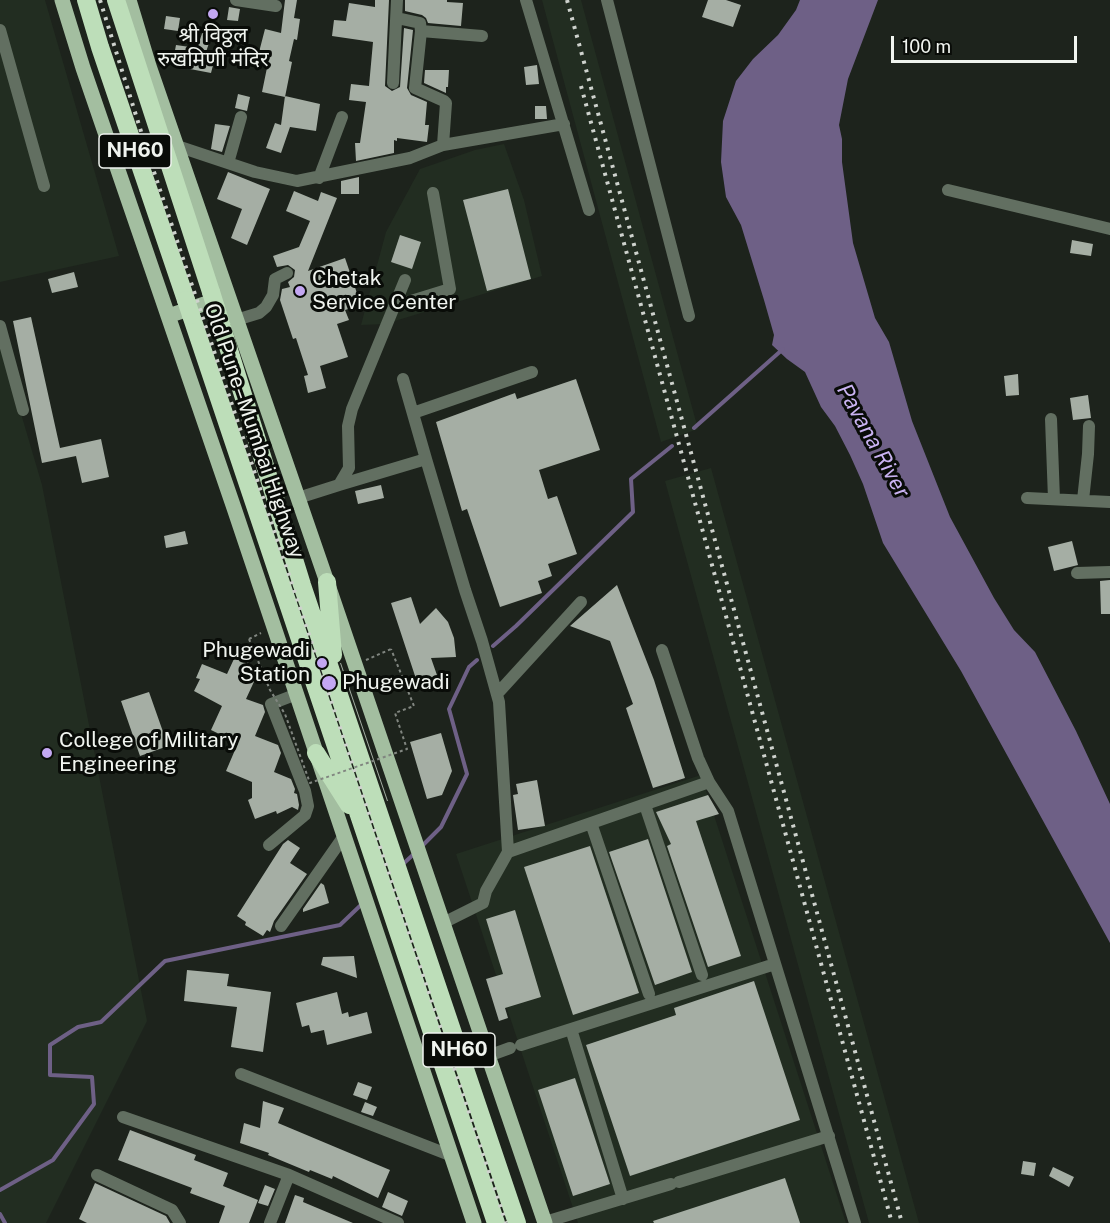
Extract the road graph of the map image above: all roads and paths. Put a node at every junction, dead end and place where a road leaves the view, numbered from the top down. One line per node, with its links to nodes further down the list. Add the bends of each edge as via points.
1 (62, 0): 31 (main road)
2 (86, 0): 62 (highway, Old Pune–Mumbai Highway / NH60)
3 (116, 0): 29 (highway, Old Pune–Mumbai Highway / NH60)
4 (129, 0): 19 (main road)
5 (236, 0): 9 (street)
6 (397, 0): 10 (street)
7 (526, 0): 17 (street)
8 (607, 0): 32 (street)
9 (276, 6)
10 (397, 18): 12 (street, via 420,23); 14 (street)
11 (0, 30): 22 (street)
12 (421, 31): 13 (street); 18 (street, via 415,88 446,103)
13 (482, 36)
14 (393, 83)
15 (241, 117): 20 (street)
16 (342, 117): 21 (street)
17 (564, 124): 18 (street); 25 (street)
18 (443, 145): 21 (street, via 410,158)
19 (177, 146): 20 (street); 29 (main road)
20 (228, 163): 21 (street, via 274,178)
21 (319, 178)
22 (44, 186)
23 (948, 190): 26 (street)
24 (433, 193): 30 (street, via 450,289)
25 (589, 210)
26 (1110, 229)
27 (287, 273): 33 (street, via 275,279 266,307)
28 (405, 280): 30 (street)
29 (218, 299): 31 (main road); 33 (main road); 55 (highway, Old Pune–Mumbai Highway / NH60, via 302,585)
30 (395, 306): 42 (street, via 352,409 348,426 349,468)
31 (168, 316): 56 (main road)
32 (689, 316)
33 (236, 320): 43 (main road)
34 (0, 326): 37 (street)
35 (532, 372): 38 (street)
36 (403, 379): 38 (street)
37 (23, 410)
38 (412, 412): 41 (street)
39 (1051, 419): 45 (street)
40 (1089, 426): 46 (street)
41 (426, 459): 42 (street); 57 (street)
42 (339, 485): 43 (street)
43 (298, 498): 50 (main road)
44 (1027, 498): 45 (street)
45 (1054, 499): 46 (street)
46 (1083, 500): 47 (street)
47 (1110, 502)
48 (1110, 572): 49 (street)
49 (1077, 573)
50 (327, 582): 54 (main road); 55 (highway)
51 (581, 602): 57 (street)
52 (249, 639): 54 (path, bridge, via 270,690 285,714 310,783 407,749 395,713 414,706 391,649)
53 (662, 650): 59 (street)
54 (355, 665): 66 (main road)
55 (335, 681): 79 (highway, Old Pune–Mumbai Highway / NH60)
56 (297, 694): 58 (main road); 64 (street, via 271,704 308,807 306,815)
57 (496, 694): 65 (street)
58 (316, 753): 62 (highway); 63 (main road)
59 (709, 782): 60 (street); 68 (street, via 732,824)
60 (645, 806): 61 (street); 69 (street)
61 (591, 823): 65 (street); 70 (street)
62 (364, 829): 85 (highway, Old Pune–Mumbai Highway / NH60)
63 (344, 836): 67 (street); 76 (main road)
64 (269, 845)
65 (508, 852): 66 (street, via 483,903)
66 (443, 923): 72 (main road)
67 (281, 926)
68 (775, 964): 71 (street); 75 (street)
69 (702, 975)
70 (650, 994)
71 (571, 1029): 72 (street); 80 (street)
72 (488, 1056): 87 (main road)
73 (241, 1074): 76 (street)
74 (123, 1117): 78 (street)
75 (829, 1136): 80 (street); 88 (street)
76 (452, 1156): 84 (main road)
77 (97, 1175): 81 (street, via 172,1210)
78 (289, 1175): 82 (street); 83 (street)
79 (502, 1178): 86 (highway, Old Pune–Mumbai Highway / NH60); 87 (highway)
80 (623, 1199): 87 (street)
81 (180, 1223)
82 (270, 1223)
83 (398, 1223)
84 (474, 1223)
85 (496, 1223)
86 (517, 1223)
87 (540, 1223)
88 (855, 1223)

